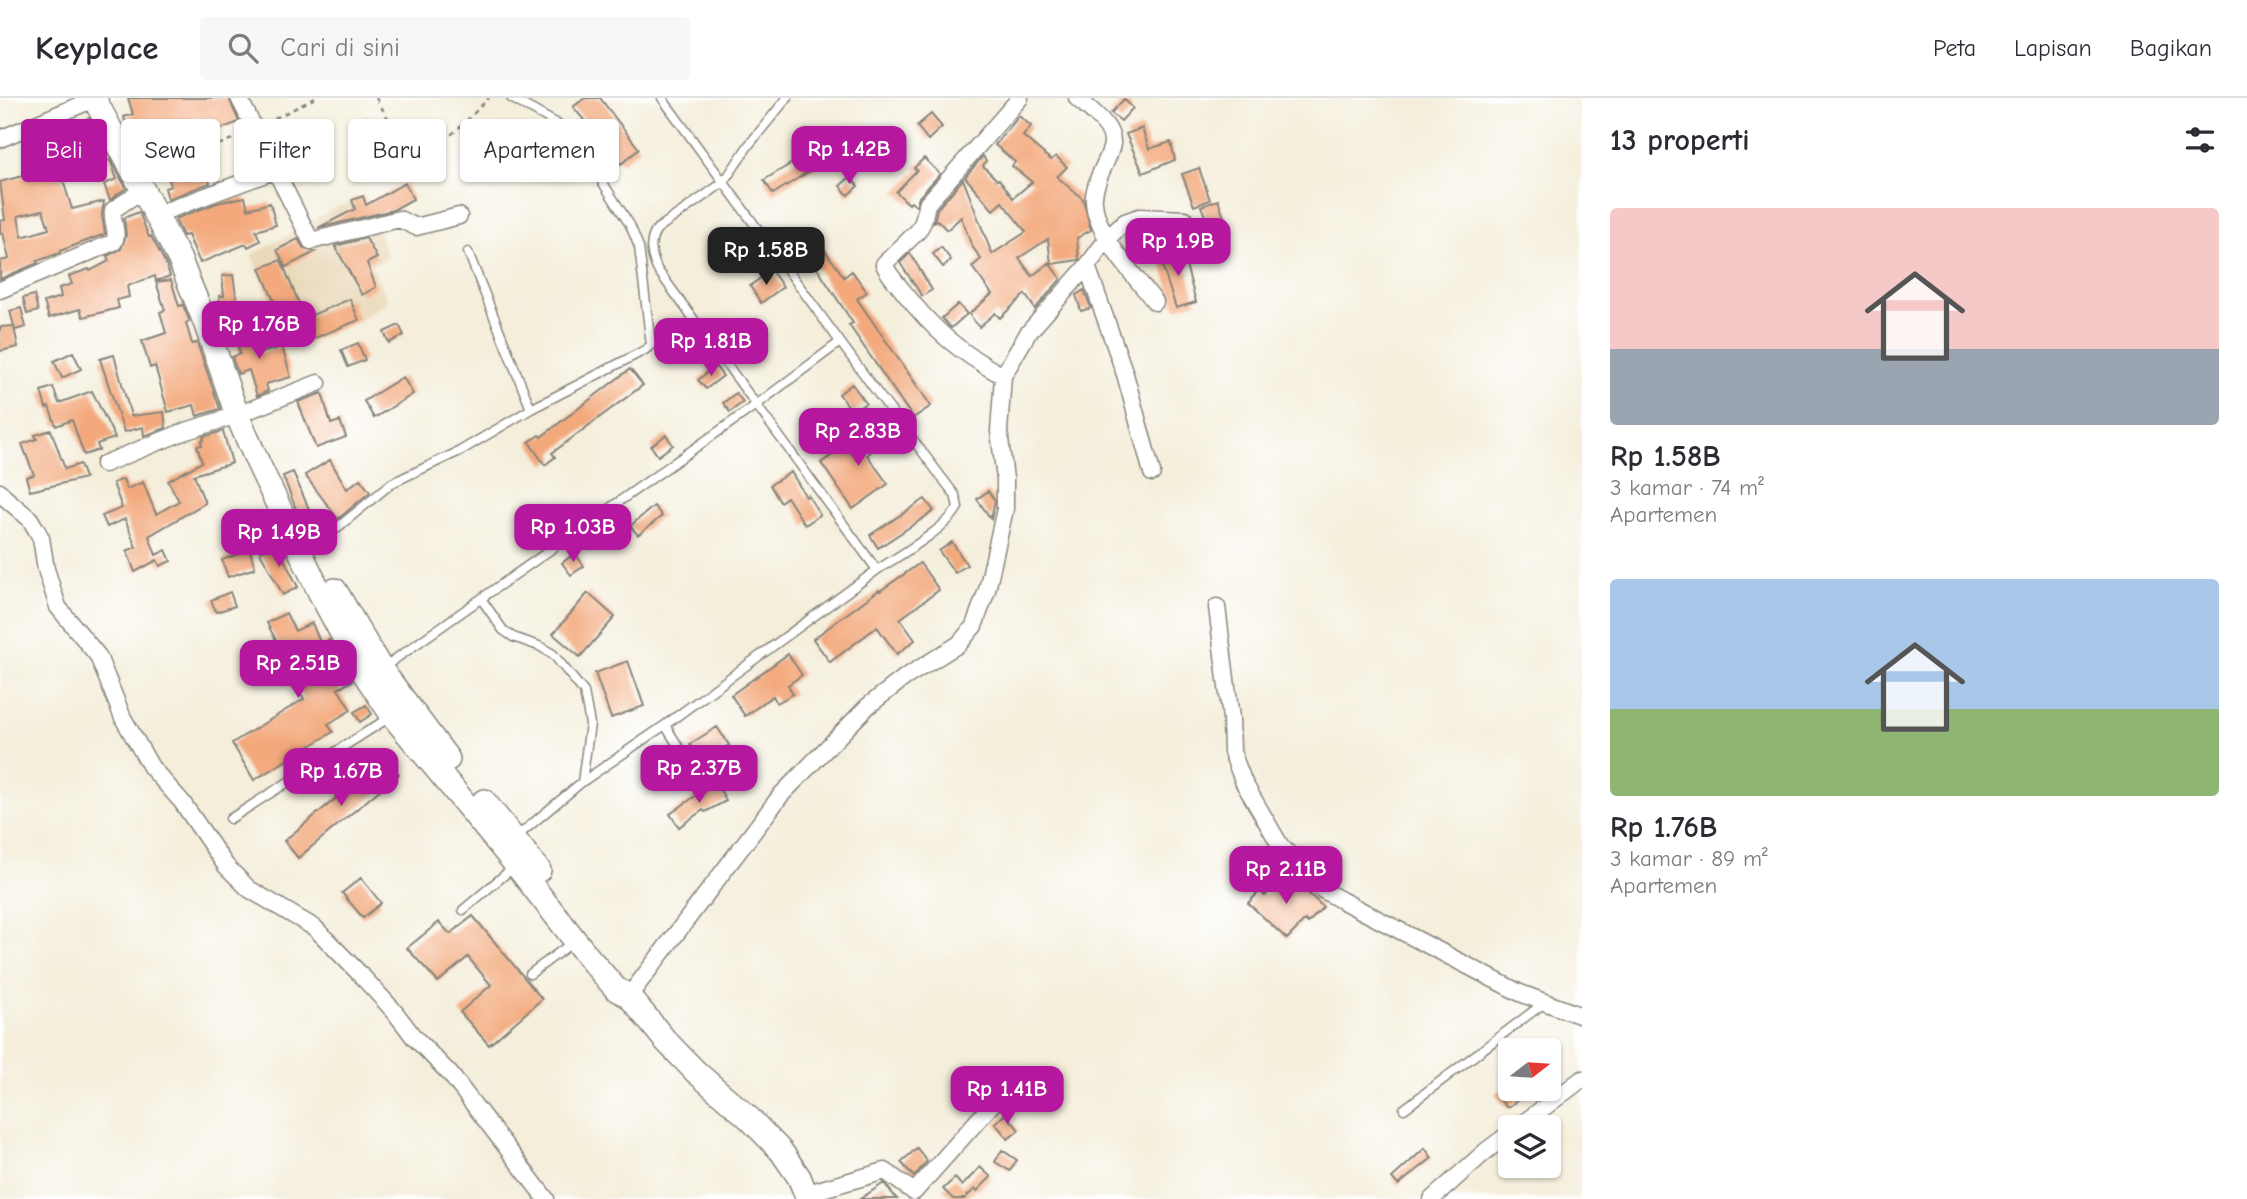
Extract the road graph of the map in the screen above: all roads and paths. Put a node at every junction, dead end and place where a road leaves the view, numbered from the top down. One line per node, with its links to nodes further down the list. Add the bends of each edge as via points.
1 (94, 98): 13 (street); 18 (main road)
2 (239, 98): 11 (street)
3 (315, 98): 12 (path)
4 (376, 98): 5 (path, via 406,150 414,154 448,138)
5 (489, 98)
6 (511, 98): 31 (lane, via 556,123 617,202 639,247 651,336 651,345 645,350)
7 (662, 98): 17 (lane)
8 (787, 98): 17 (lane)
9 (1020, 98): 28 (street, via 927,204 918,231 884,264 943,337)
10 (1077, 98): 22 (street, via 1112,136 1093,202)
11 (249, 119)
12 (275, 119)
13 (0, 139)
14 (234, 139): 18 (path)
15 (244, 182): 19 (street)
16 (282, 182): 20 (street, via 313,242 399,219 416,227)
17 (724, 182): 27 (lane); 30 (lane, via 657,229 651,253 657,269)
18 (137, 183): 19 (main road); 25 (street, via 113,210 114,242)
19 (155, 215): 32 (main road, via 190,283)
20 (459, 216)
21 (1185, 219): 22 (street, via 1139,217 1125,222)
22 (1108, 238): 24 (street); 26 (street)
23 (468, 252): 31 (lane)
24 (1087, 266): 28 (street, via 1028,333); 34 (street, via 1125,374)
25 (0, 290)
26 (1155, 302)
27 (840, 341): 30 (lane); 37 (lane, via 958,504 951,518)
28 (1003, 376): 50 (street, via 999,431 1005,509 974,626 958,644 868,706 781,795)
29 (318, 383): 32 (street)
30 (756, 405): 37 (lane); 38 (lane)
31 (531, 409): 36 (lane, via 460,451 392,483)
32 (237, 415): 33 (street); 36 (main road, via 284,523)
33 (104, 464)
34 (1152, 473)
35 (0, 492): 59 (street, via 30,519 41,538 58,607 98,656 123,718 151,767 182,802 226,866 249,889 314,928 359,973 451,1074)
36 (306, 554): 40 (main road)
37 (877, 570): 42 (lane)
38 (482, 600): 40 (lane); 44 (lane, via 503,630 553,654 584,692 590,724)
39 (1217, 607): 51 (street, via 1234,758 1280,845 1323,890)
40 (371, 665): 41 (main road); 46 (main road)
41 (392, 715): 45 (lane); 46 (main road)
42 (666, 726): 43 (lane); 44 (lane)
43 (698, 778)
44 (582, 782): 46 (lane)
45 (230, 819)
46 (516, 852): 47 (lane); 48 (main road); 50 (main road, via 626,980)
47 (463, 910)
48 (575, 940): 49 (lane); 50 (main road, via 616,989)
49 (530, 974)
50 (629, 996): 58 (main road, via 681,1056 781,1151)
51 (1544, 1003): 52 (street); 55 (lane)
52 (1582, 1016)
53 (1582, 1079): 56 (street)
54 (995, 1101): 58 (street, via 914,1192 884,1171)
55 (1404, 1109)
56 (1534, 1115)
57 (1498, 1142): 60 (street)
58 (808, 1196)
59 (546, 1199)
60 (1432, 1199)

